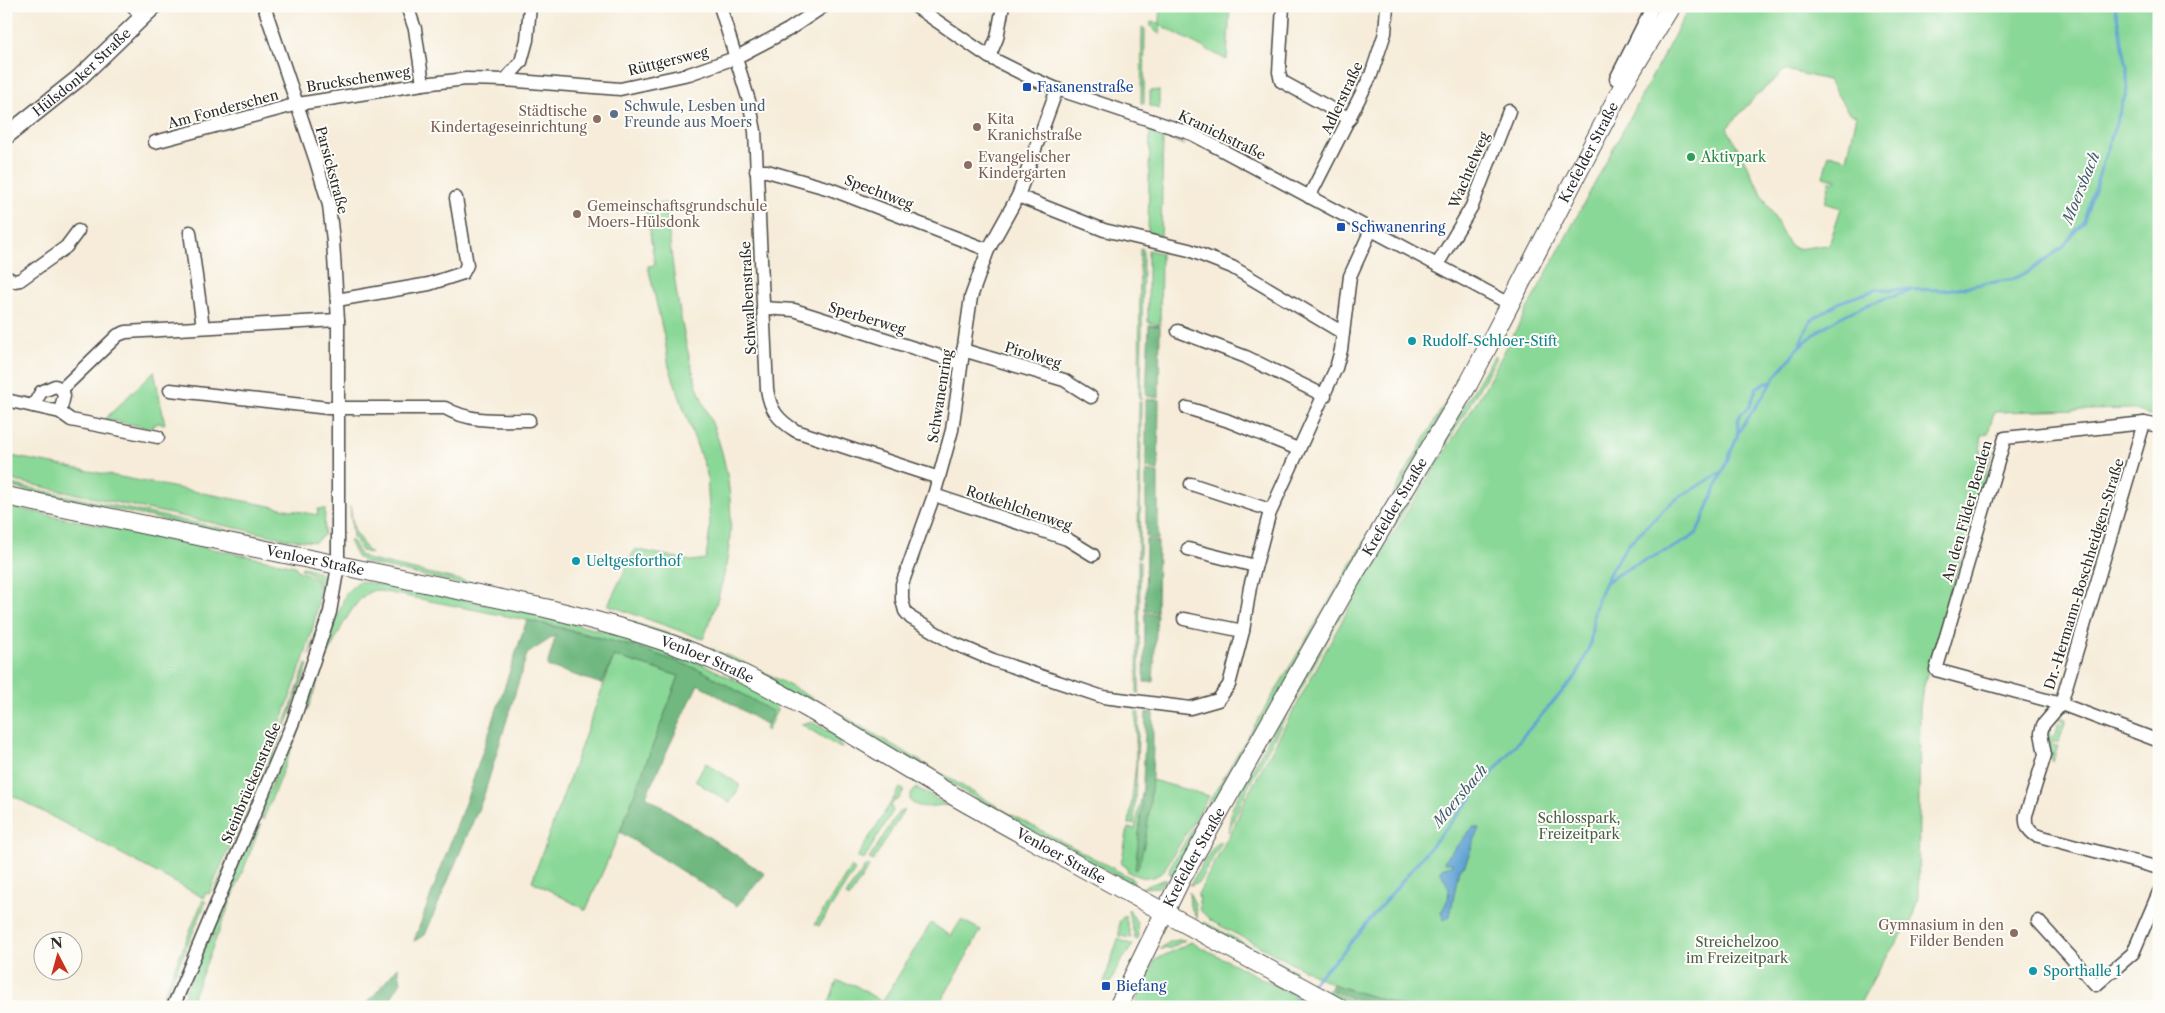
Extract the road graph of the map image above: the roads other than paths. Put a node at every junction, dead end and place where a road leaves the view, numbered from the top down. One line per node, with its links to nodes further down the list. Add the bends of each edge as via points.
1 (154, 6): 13 (street, Hülsdonker Straße)
2 (264, 6): 20 (street, Parsickstraße)
3 (406, 6): 18 (street, Bruckschenweg, via 415,28)
4 (530, 6): 17 (street, via 521,62)
5 (720, 6): 15 (street, Schwalbenstraße)
6 (824, 6): 15 (street, Rüttgersweg, via 788,30)
7 (914, 6): 14 (street, Kranichstraße)
8 (1002, 6): 14 (street, via 997,38)
9 (1283, 6): 22 (street, via 1281,81)
10 (1387, 6): 22 (street, Adlerstraße, via 1385,33 1371,75)
11 (1653, 6): 16 (street)
12 (1671, 6): 36 (main road, Krefelder Straße, via 1626,82)
13 (138, 12): 23 (street, Hülsdonker Straße, via 79,78)
14 (989, 57): 19 (street, Kranichstraße)
15 (735, 58): 17 (street, Rüttgersweg, via 689,74 620,89); 25 (street, Schwalbenstraße, via 749,102)
16 (1616, 79)
17 (505, 80): 18 (street, Bruckschenweg, via 466,79)
18 (423, 84): 20 (street, Bruckschenweg)
19 (1057, 89): 26 (street, Schwanenring); 27 (street, Kranichstraße, via 1192,134)
20 (298, 104): 24 (street, Am Fonderschen); 35 (street, Parsickstraße, via 328,205)
21 (1509, 111): 33 (street, Wachtelweg, via 1472,206)
22 (1350, 119): 27 (street, Adlerstraße)
23 (6, 136)
24 (155, 142)
25 (756, 171): 32 (street, Spechtweg, via 767,171 830,189); 37 (street, Schwalbenstraße)
26 (1018, 196): 32 (street, Schwanenring); 41 (street, via 1095,227 1146,242 1190,250 1232,267)
27 (1310, 197): 29 (street, Kranichstraße)
28 (456, 198): 35 (street, via 467,265 463,273 429,284)
29 (1370, 230): 33 (street, Kranichstraße); 41 (street, Schwanenring, via 1350,276)
30 (78, 231): 34 (street, via 66,247 20,280)
31 (190, 232): 39 (street)
32 (988, 250): 42 (street, Schwanenring, via 971,297)
33 (1437, 265): 36 (street, Kranichstraße)
34 (6, 277)
35 (337, 300): 38 (street, Parsickstraße)
36 (1512, 305): 71 (main road, Krefelder Straße, via 1438,439 1356,571)
37 (763, 308): 42 (street, Sperberweg, via 794,310); 57 (street, Schwalbenstraße, via 769,402 782,422 796,431)
38 (338, 320): 39 (street); 49 (street, Parsickstraße)
39 (202, 327): 43 (street, via 118,335)
40 (1178, 331): 45 (street, via 1246,357)
41 (1343, 333): 45 (street, Schwanenring, via 1336,368)
42 (962, 356): 46 (street, Pirolweg, via 1064,380); 57 (street, Schwanenring, via 952,430)
43 (62, 389): 48 (street, via 55,386 47,388); 51 (street, via 64,396)
44 (170, 390): 49 (street)
45 (1325, 396): 56 (street, Schwanenring)
46 (1091, 397)
47 (6, 400): 48 (street)
48 (33, 406): 51 (street)
49 (338, 408): 52 (street, via 444,408 472,419); 64 (street, Parsickstraße)
50 (1187, 408): 56 (street)
51 (60, 412): 55 (street, via 71,420)
52 (529, 420)
53 (2144, 422): 54 (street); 68 (street, Dr.-Hermann-Boschheidgen-Straße); 68 (street, An den Filder Benden, via 2005,438 1936,670)
54 (2159, 426)
55 (158, 437)
56 (1298, 449): 61 (street, Schwanenring)
57 (939, 478): 59 (street, Schwanenring)
58 (1191, 484): 61 (street)
59 (934, 495): 63 (street, Rotkehlchenweg, via 1068,539); 67 (street, Schwanenring, via 902,584 902,600 911,618 953,643 1103,697 1190,708 1218,700 1229,685)
60 (6, 496): 64 (main road, Venloer Straße)
61 (1270, 510): 65 (street, Schwanenring)
62 (1188, 549): 65 (street)
63 (1093, 555)
64 (338, 566): 73 (main road, Venloer Straße, via 614,625 727,666 809,709 918,776); 76 (street, Steinbrückenstraße, via 330,612 292,722)
65 (1255, 566): 67 (street, Schwanenring)
66 (1184, 619): 67 (street)
67 (1243, 630)
68 (2061, 704): 69 (street); 70 (street, Dr.-Hermann-Boschheidgen-Straße, via 2043,725 2041,733 2045,755 2026,815 2028,830 2035,835)
69 (2159, 741)
70 (2159, 868)
71 (1180, 882): 73 (main road, via 1158,894); 74 (main road, Krefelder Straße)
72 (2159, 892): 75 (street, via 2133,953 2096,985)
73 (1132, 896): 74 (main road, Venloer Straße)
74 (1164, 914): 77 (main road, Krefelder Straße); 78 (main road, Venloer Straße)
75 (2038, 921)
76 (173, 1007)
77 (1118, 1007)
78 (1338, 1007)

